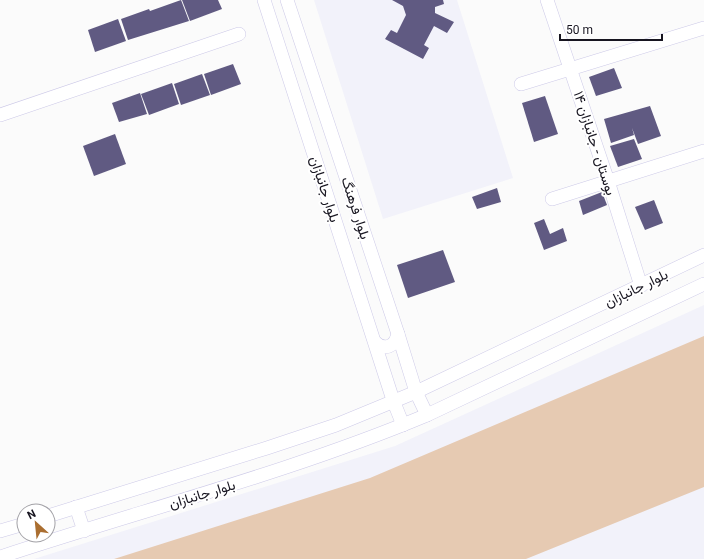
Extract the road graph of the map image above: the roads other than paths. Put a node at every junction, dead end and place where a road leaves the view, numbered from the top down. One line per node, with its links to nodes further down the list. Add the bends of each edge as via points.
1 (264, 0): 16 (street, بلوار جانبازان)
2 (287, 0): 15 (street, بلوار فرهنگ)
3 (548, 0): 6 (street, بوستان - جانبازان ۱۴)
4 (704, 28): 6 (street)
5 (238, 34): 8 (street)
6 (571, 69): 7 (street); 10 (street, بوستان - جانبازان ۱۴)
7 (522, 84)
8 (0, 115)
9 (704, 151): 10 (street)
10 (608, 181): 11 (street); 14 (street, بوستان - جانبازان ۱۴)
11 (552, 199)
12 (704, 255): 14 (street, بلوار جانبازان)
13 (704, 284): 19 (street, بلوار جانبازان)
14 (641, 286): 17 (street, بلوار جانبازان)
15 (398, 334): 16 (street, via 394,344 389,347); 17 (street, بلوار فرهنگ)
16 (375, 342): 18 (street, بلوار جانبازان)
17 (416, 392): 18 (street, بلوار جانبازان); 19 (street, بلوار فرهنگ)
18 (393, 400): 20 (street, بلوار جانبازان); 21 (street, بلوار جانبازان, via 336,425)
19 (427, 415): 20 (street, بلوار جانبازان)
20 (403, 425): 25 (street, بلوار جانبازان, via 293,465)
21 (76, 507): 22 (street, بلوار جانبازان); 25 (street)
22 (56, 513)
23 (16, 526): 24 (street)
24 (0, 531)
25 (84, 531): 26 (street, بلوار جانبازان)
26 (0, 556)

